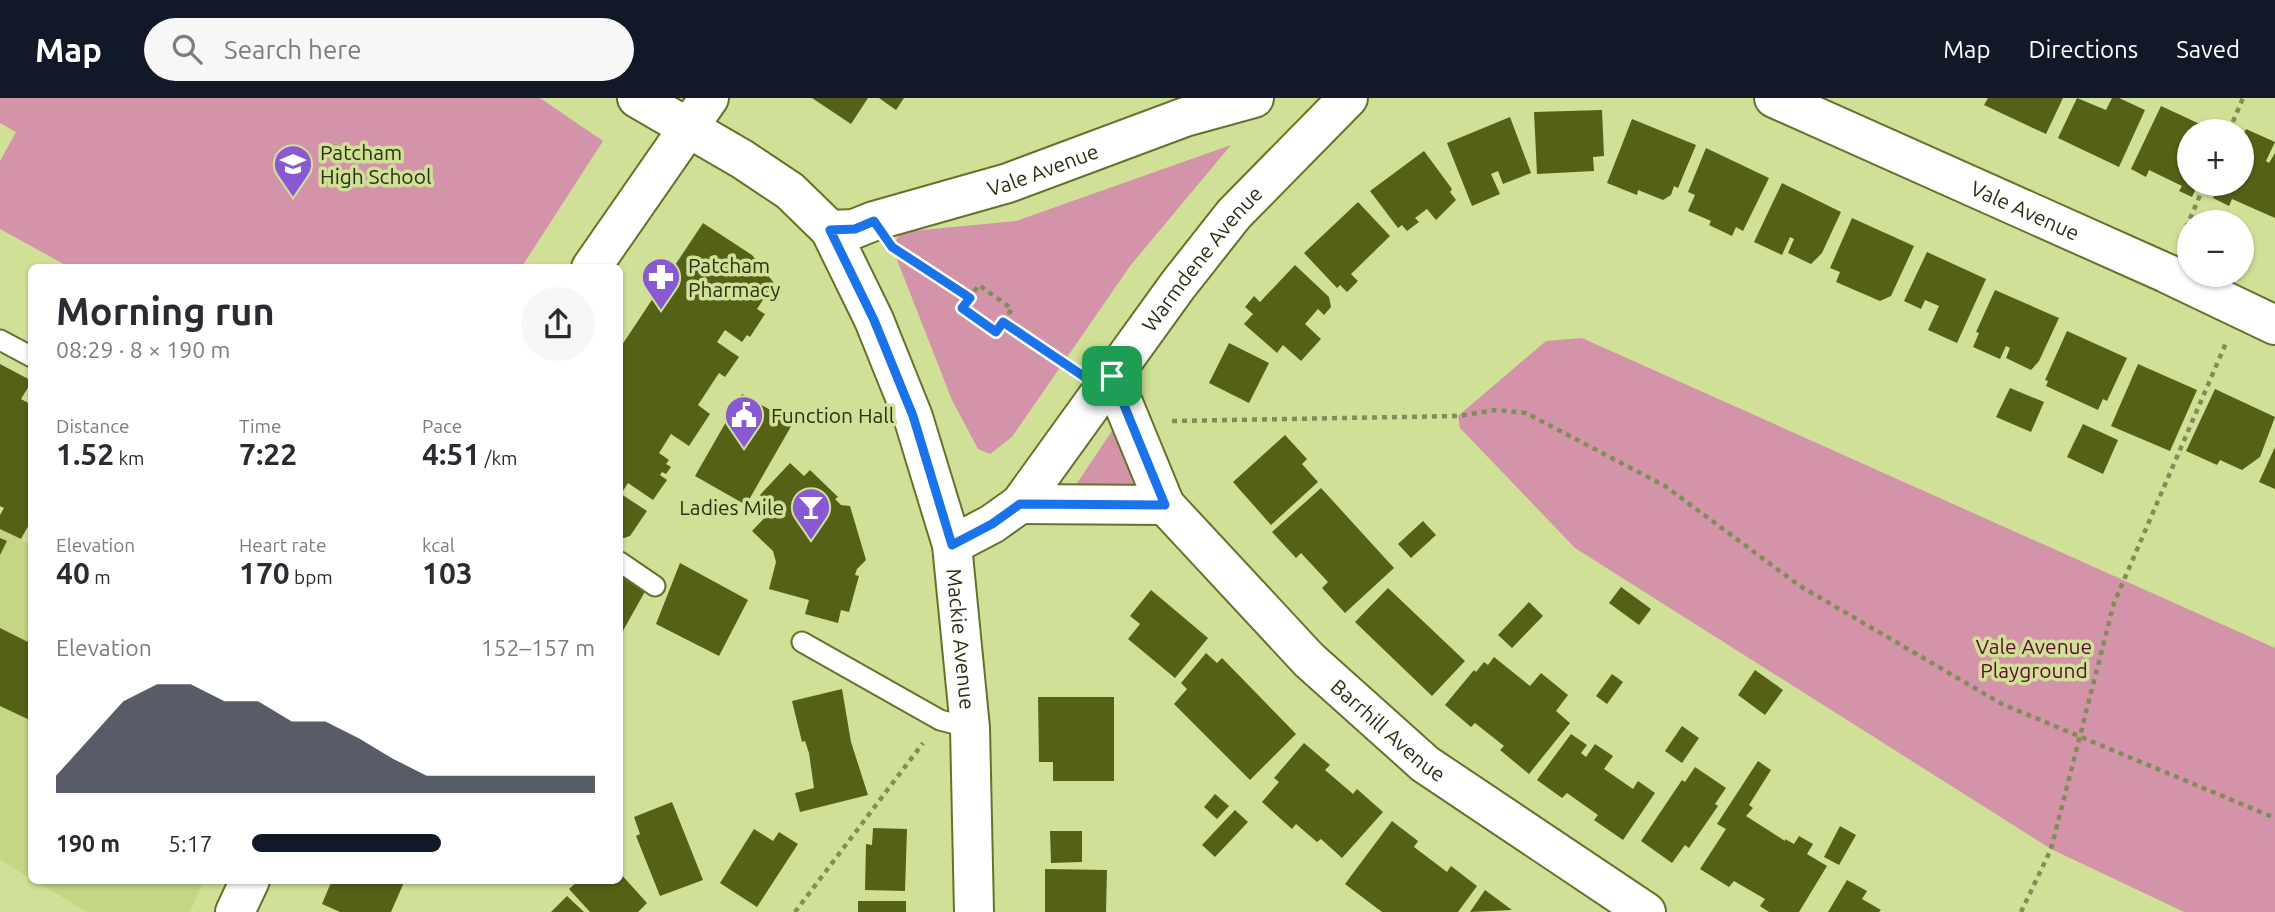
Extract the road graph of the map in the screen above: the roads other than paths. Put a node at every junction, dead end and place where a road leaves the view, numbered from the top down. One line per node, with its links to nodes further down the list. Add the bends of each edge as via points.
1 (637, 98): 6 (street, Mackie Avenue)
2 (709, 98): 6 (street)
3 (1254, 98): 7 (street, Vale Avenue, via 1185,117 1008,183 855,229)
4 (1348, 98): 12 (street, Warmdene Avenue, via 1234,214)
5 (1774, 98): 9 (street, Vale Avenue)
6 (687, 129): 7 (street, Mackie Avenue, via 790,191); 8 (street)
7 (830, 230): 15 (street, Mackie Avenue, via 874,320 913,416)
8 (594, 264)
9 (2275, 325)
10 (0, 340): 11 (lane)
11 (28, 355)
12 (1108, 383): 13 (street, Warmdene Avenue); 14 (street, Barrhill Avenue, via 1133,423)
13 (1020, 504): 14 (street); 15 (street, Warmdene Avenue)
14 (1165, 505): 23 (street, Barrhill Avenue, via 1309,660 1425,764)
15 (952, 545): 19 (street, Mackie Avenue)
16 (623, 564): 17 (lane)
17 (655, 586)
18 (802, 642): 19 (lane)
19 (955, 724): 22 (street, Mackie Avenue)
20 (248, 884): 21 (street)
21 (235, 912)
22 (974, 912)
23 (1646, 912)

